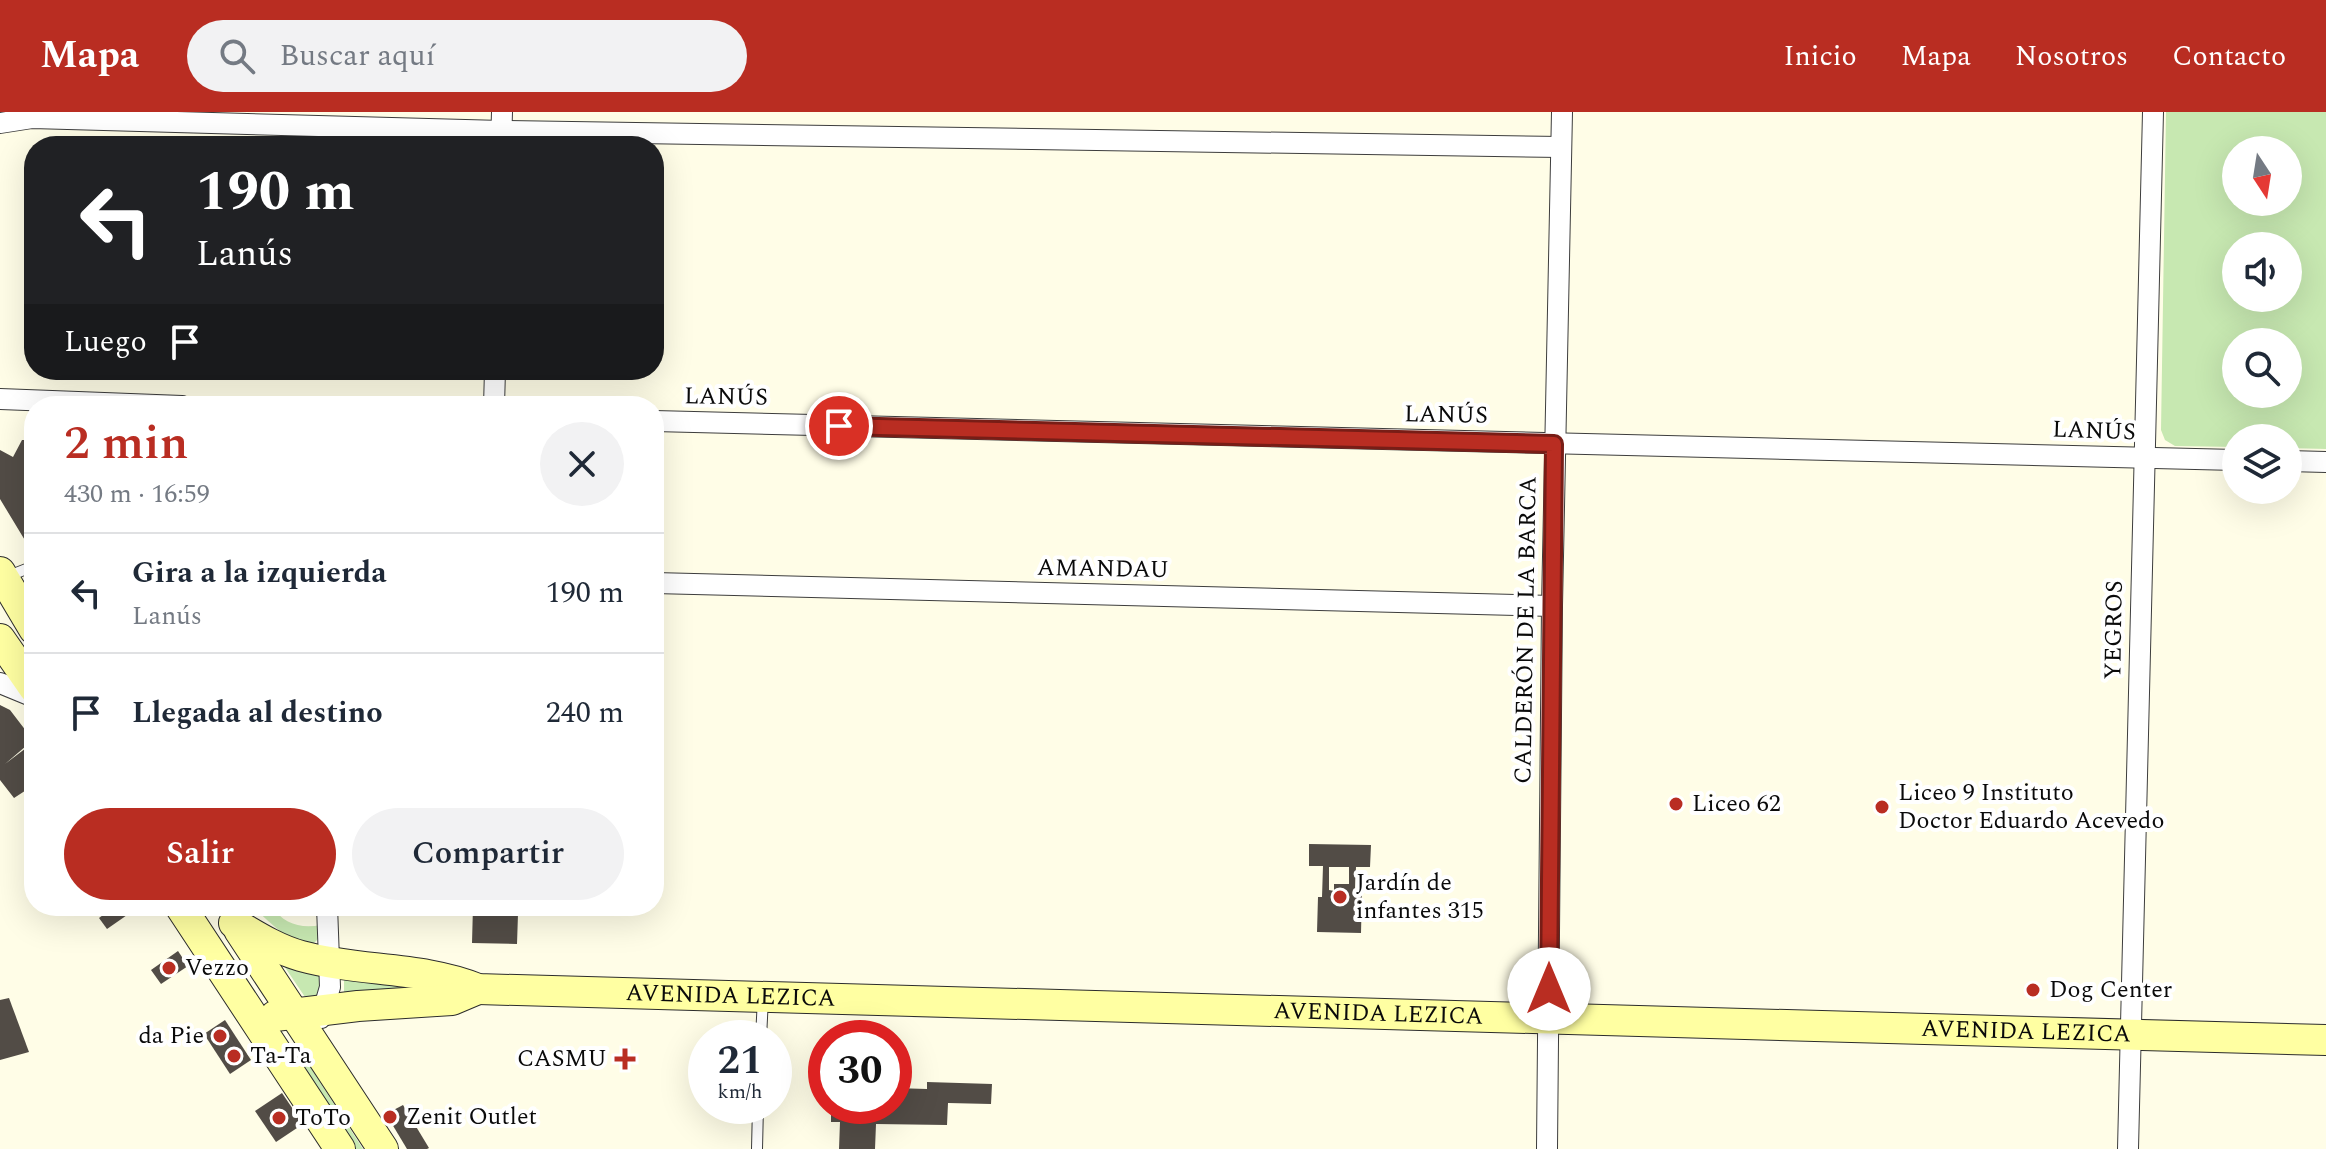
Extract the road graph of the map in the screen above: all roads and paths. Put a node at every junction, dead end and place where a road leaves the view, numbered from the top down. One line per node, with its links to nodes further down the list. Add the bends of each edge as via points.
1 (1562, 112): 5 (street, CALDERÓN DE LA BARCA)
2 (2153, 112): 10 (street, YEGROS)
3 (0, 123): 4 (street, via 32,118)
4 (502, 130): 5 (street)
5 (1561, 147): 9 (street, CALDERÓN DE LA BARCA)
6 (0, 399): 7 (street)
7 (24, 400)
8 (664, 421): 9 (street, LANÚS)
9 (1554, 444): 10 (street, LANÚS); 17 (street, CALDERÓN DE LA BARCA)
10 (2144, 458): 11 (street, LANÚS); 35 (street, YEGROS)
11 (2222, 460)
12 (2302, 461): 13 (street)
13 (2326, 462)
14 (24, 569): 15 (lane)
15 (2, 575): 18 (street)
16 (664, 583): 17 (street, AMANDAU)
17 (1552, 606): 34 (street, CALDERÓN DE LA BARCA)
18 (24, 612)
19 (0, 639): 20 (street)
20 (24, 674)
21 (0, 683): 22 (street)
22 (24, 693)
23 (187, 916): 32 (street)
24 (229, 916): 31 (street)
25 (231, 916): 27 (street, AVENIDA LEZICA, via 271,945)
26 (327, 916): 27 (street)
27 (330, 962): 28 (street, AVENIDA LEZICA, via 451,978); 30 (street)
28 (478, 989): 29 (street, AVENIDA LEZICA); 30 (street, AVENIDA LEZICA, via 452,1000)
29 (764, 996): 33 (lane); 34 (street, AVENIDA LEZICA)
30 (325, 1010): 31 (street, AVENIDA LEZICA); 36 (street)
31 (292, 1013): 32 (street, AVENIDA LEZICA); 36 (street)
32 (257, 1019): 39 (street)
33 (762, 1020)
34 (1549, 1021): 35 (street, AVENIDA LEZICA); 42 (street, CALDERÓN DE LA BARCA)
35 (2132, 1034): 37 (street, AVENIDA LEZICA); 43 (street, YEGROS)
36 (311, 1040): 40 (street)
37 (2326, 1040)
38 (758, 1124): 41 (lane)
39 (340, 1149)
40 (383, 1149)
41 (757, 1149)
42 (1547, 1149)
43 (2128, 1149)

